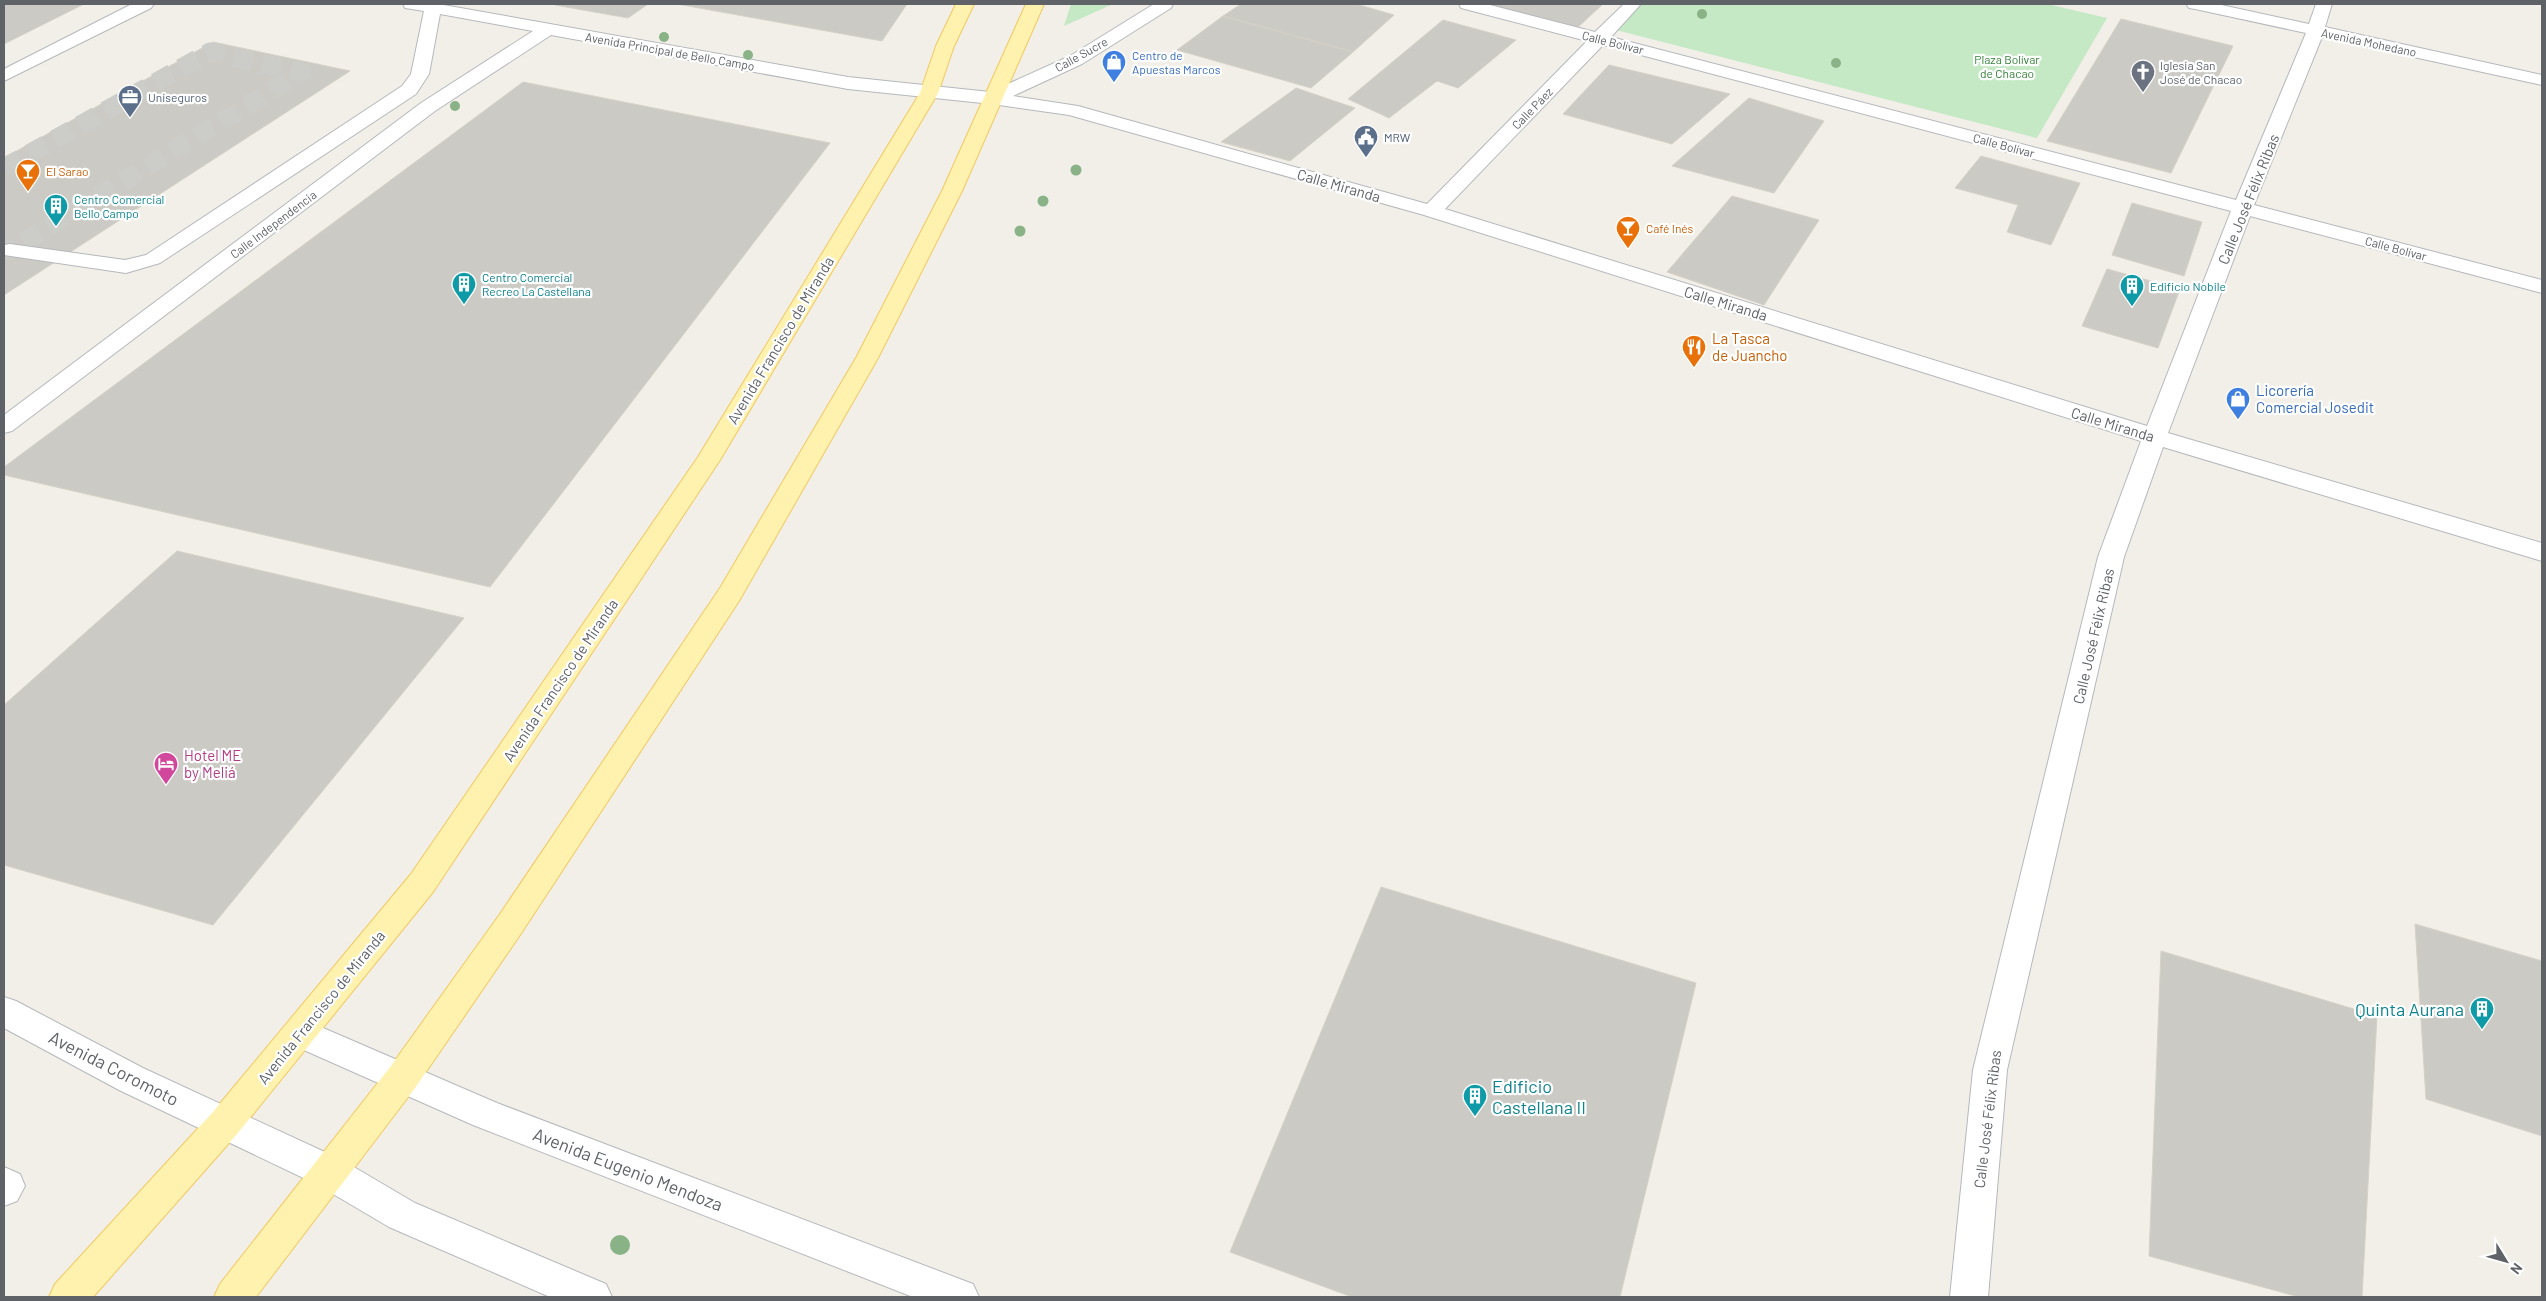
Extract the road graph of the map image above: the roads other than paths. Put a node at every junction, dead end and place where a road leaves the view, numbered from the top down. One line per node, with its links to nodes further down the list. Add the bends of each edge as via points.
1 (144, 4): 14 (street)
2 (411, 4): 10 (street, Avenida Principal de Bello Campo)
3 (965, 4): 16 (main road, Avenida Francisco de Miranda, via 945,46)
4 (1036, 4): 17 (main road)
5 (1166, 4): 17 (street, Calle Sucre, via 1076,60)
6 (1466, 4): 13 (street, Calle Bolívar)
7 (1633, 4): 13 (street, Calle Páez)
8 (2195, 4): 12 (street, Avenida Mohedano)
9 (2324, 4): 12 (street, Calle José Félix Ribas)
10 (433, 8): 11 (street, Avenida Principal de Bello Campo); 20 (street, via 420,74 409,90 153,259 126,267)
11 (548, 29): 16 (street, Avenida Principal de Bello Campo, via 848,83); 22 (street, Calle Independencia, via 428,107)
12 (2316, 30): 15 (street, Avenida Mohedano); 18 (street, Calle José Félix Ribas)
13 (1599, 39): 18 (street, Calle Bolívar); 19 (street, Calle Páez)
14 (4, 76)
15 (2542, 80)
16 (929, 93): 17 (street, Avenida Principal de Bello Campo); 26 (main road, Avenida Francisco de Miranda, via 708,460 422,883)
17 (992, 98): 19 (street, Calle Miranda, via 1071,110); 27 (main road, via 952,192 867,358 730,594 511,923)
18 (2243, 208): 21 (street, Calle Bolívar); 23 (street, Calle José Félix Ribas)
19 (1431, 211): 23 (street, Calle Miranda)
20 (10, 250)
21 (2542, 287)
22 (4, 426)
23 (2155, 438): 24 (street, Calle Miranda); 34 (street, Calle José Félix Ribas, via 2111,557 1990,1070)
24 (2542, 552)
25 (4, 1011): 28 (street, Avenida Coromoto, via 131,1079)
26 (300, 1033): 27 (street, Avenida Eugenio Mendoza); 28 (main road, Avenida Francisco de Miranda)
27 (402, 1078): 29 (main road); 33 (street, Avenida Eugenio Mendoza, via 485,1114)
28 (225, 1123): 29 (street); 30 (main road, Avenida Francisco de Miranda)
29 (329, 1172): 31 (main road); 32 (street, via 402,1215)
30 (68, 1297)
31 (233, 1297)
32 (593, 1297)
33 (960, 1297)
34 (1969, 1297)

